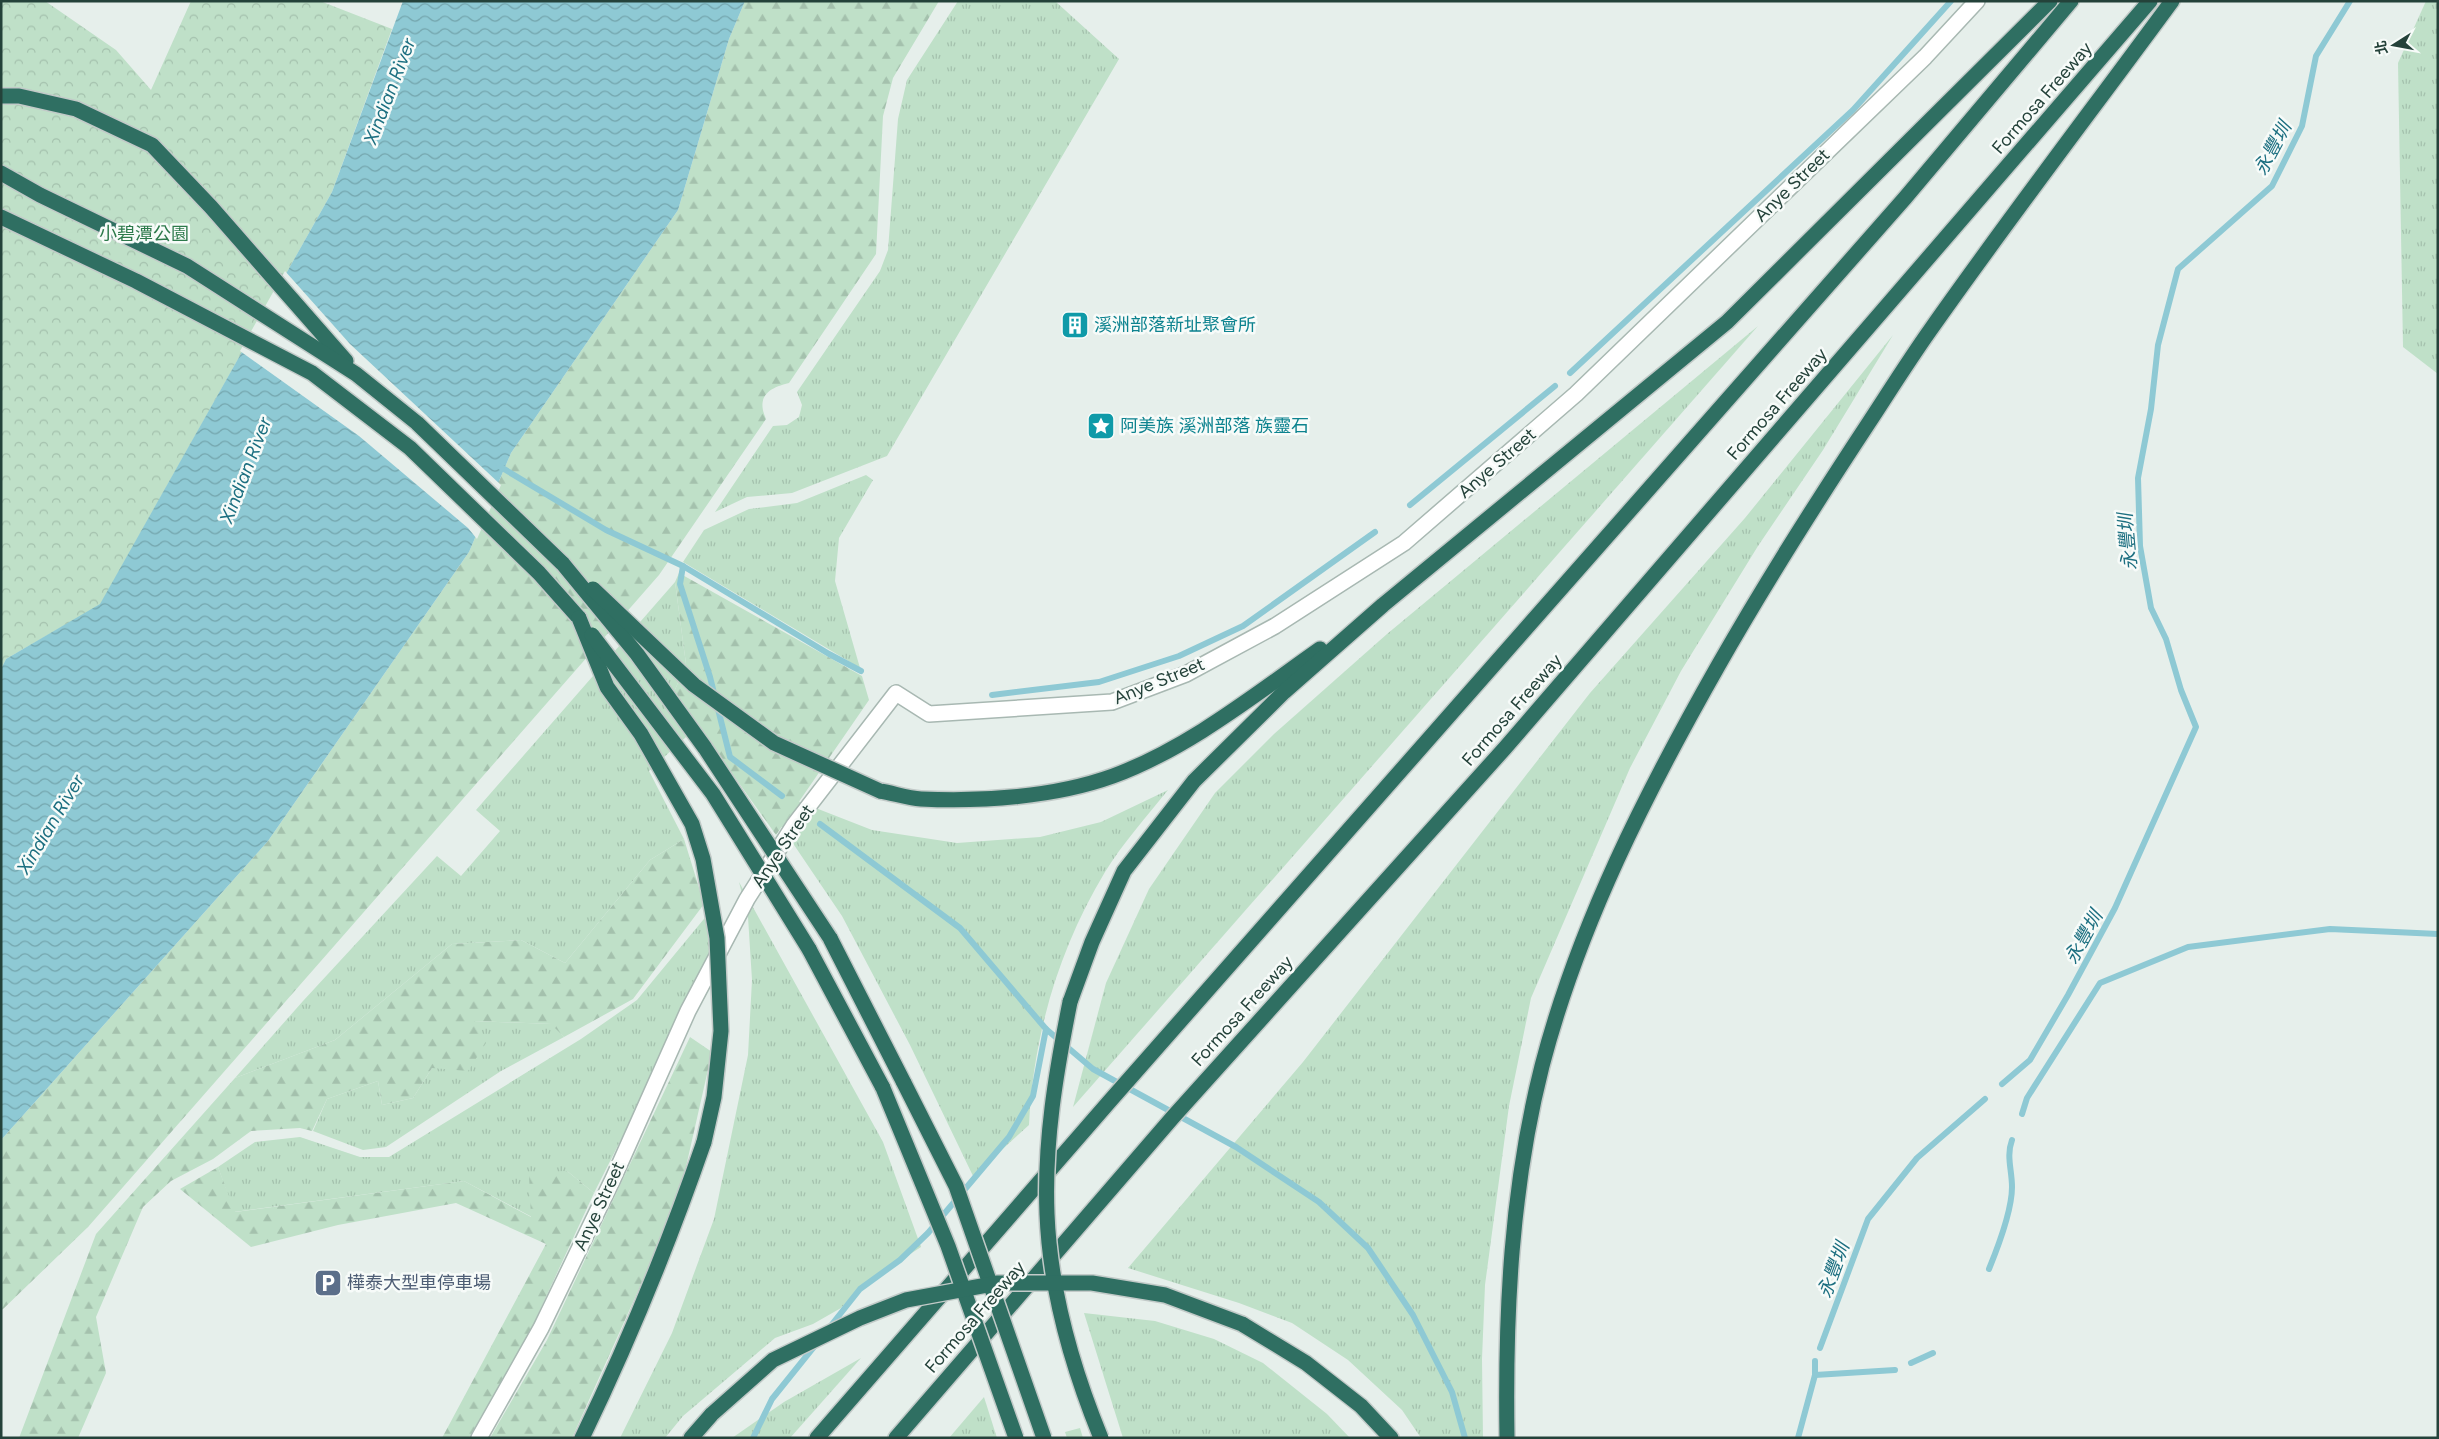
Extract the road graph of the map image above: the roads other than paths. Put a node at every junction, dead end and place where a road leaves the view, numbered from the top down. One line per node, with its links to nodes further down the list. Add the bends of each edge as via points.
1 (1977, 1): 17 (street, Anye Street, via 1925,57 1576,394 1404,543 1275,626 1186,674 1112,702 929,714 896,693 794,826 747,899 684,1020 542,1328)
2 (2050, 1): 15 (highway, via 1726,322)
3 (2071, 1): 20 (highway, via 1905,198)
4 (2150, 1): 21 (highway, Formosa Freeway, via 1505,748 1173,1117)
5 (2172, 1): 26 (highway, via 1929,331 1826,487 1767,580 1680,733 1615,863 1562,998 1530,1121 1509,1286)
6 (1, 96): 13 (highway, via 19,96 76,109 152,146 211,207)
7 (1, 173): 9 (highway)
8 (1, 180): 9 (highway)
9 (40, 195): 13 (highway, via 187,266)
10 (1, 217): 12 (highway)
11 (1, 222): 12 (highway)
12 (25, 228): 16 (highway, via 312,372 410,448 539,573)
13 (356, 374): 14 (highway, via 417,424)
14 (563, 564): 15 (highway, bridge, via 605,599 694,685 774,743 880,790 919,799 1010,797 1058,790 1112,776 1162,753 1222,717); 23 (highway, bridge, via 637,654 705,748 830,938 956,1186)
15 (1383, 605): 24 (highway, bridge, via 1284,692 1194,781 1124,871 1095,934 1070,1002 1056,1073 1049,1136 1047,1214 1057,1299 1085,1397)
16 (579, 618): 18 (highway, bridge, via 607,687 641,734 692,824 703,859 717,938 721,1031 714,1097 704,1142 671,1238); 22 (highway, bridge, via 713,794 809,949 883,1088 948,1246)
17 (479, 1438)
18 (582, 1438)
19 (691, 1438): 25 (highway, bridge, via 712,1414 774,1360 860,1318 906,1300 998,1283 1092,1283 1165,1295 1242,1324 1306,1363 1361,1406)
20 (817, 1438)
21 (896, 1438)
22 (1016, 1438)
23 (1044, 1438)
24 (1101, 1438)
25 (1390, 1438)
26 (1507, 1438)

